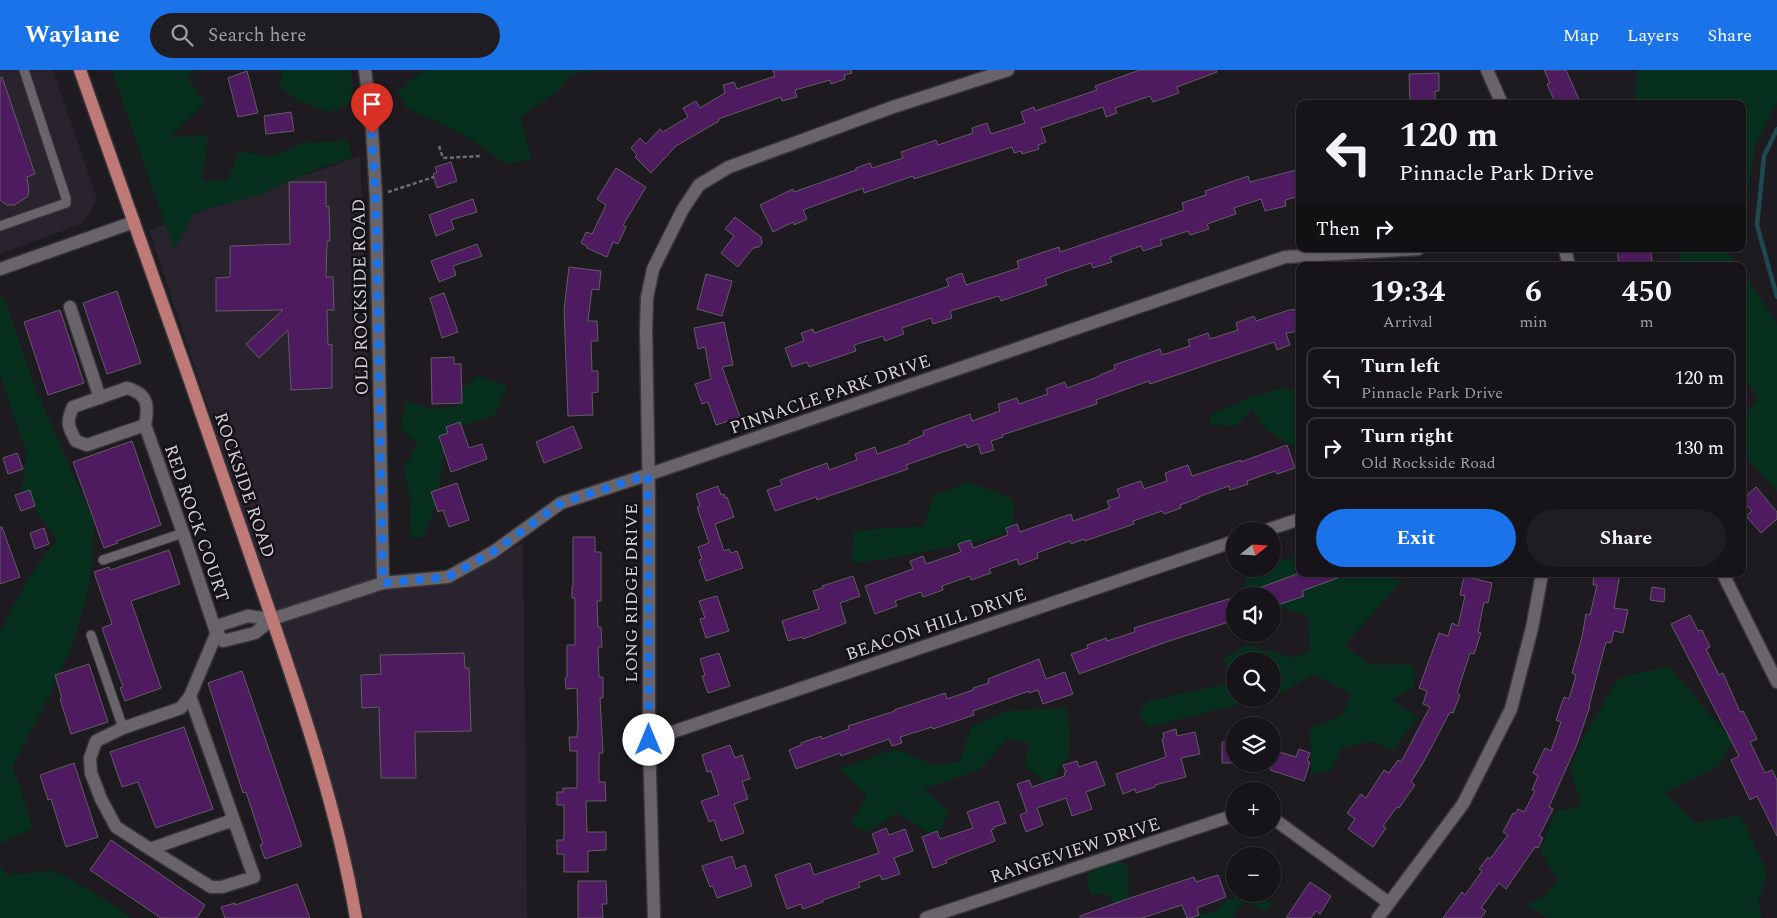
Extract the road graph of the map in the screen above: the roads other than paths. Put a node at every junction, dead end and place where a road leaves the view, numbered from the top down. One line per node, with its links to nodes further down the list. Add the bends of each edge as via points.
1 (24, 70): 8 (lane, via 66,202)
2 (80, 70): 7 (main road, ROCKSIDE ROAD)
3 (365, 70): 22 (street, OLD ROCKSIDE ROAD, via 376,197)
4 (1008, 70): 14 (street, LONG RIDGE DRIVE, via 893,107 729,167 700,185 682,209 653,269 647,298)
5 (1487, 70): 6 (street)
6 (1500, 100)
7 (134, 222): 10 (street); 23 (main road, ROCKSIDE ROAD)
8 (0, 226)
9 (1368, 252): 14 (street, PINNACLE PARK DRIVE, via 1285,257)
10 (0, 269)
11 (70, 307): 12 (street)
12 (100, 398): 13 (street, via 127,388 139,392 146,401); 13 (street, via 73,407 68,419 76,441 87,445)
13 (145, 425): 17 (street, RED ROCK COURT)
14 (648, 475): 22 (street, PINNACLE PARK DRIVE, via 561,503 493,552 448,577); 29 (street, LONG RIDGE DRIVE)
15 (1296, 520): 16 (street)
16 (1281, 525)
17 (184, 533): 19 (lane); 24 (street, RED ROCK COURT)
18 (1226, 544): 29 (street, BEACON HILL DRIVE)
19 (103, 560)
20 (1541, 577): 34 (street, via 1511,709 1463,804)
21 (1724, 577): 26 (street)
22 (383, 583): 23 (street, PINNACLE PARK DRIVE)
23 (272, 619): 24 (street, PINNACLE PARK DRIVE, via 255,633 223,641); 35 (main road, ROCKSIDE ROAD, via 323,780)
24 (216, 632): 27 (street)
25 (91, 635): 28 (lane)
26 (1777, 682)
27 (190, 696): 28 (street, via 181,708); 31 (street)
28 (123, 728): 33 (street, via 96,741 90,758 91,773 116,827)
29 (649, 740): 36 (street, LONG RIDGE DRIVE)
30 (1226, 818): 37 (street, RANGEVIEW DRIVE)
31 (233, 820): 33 (street); 33 (street, via 254,877 211,887)
32 (1281, 824): 34 (street)
33 (150, 849)
34 (1389, 903): 38 (street)
35 (356, 918)
36 (654, 918)
37 (926, 918)
38 (1378, 918)

